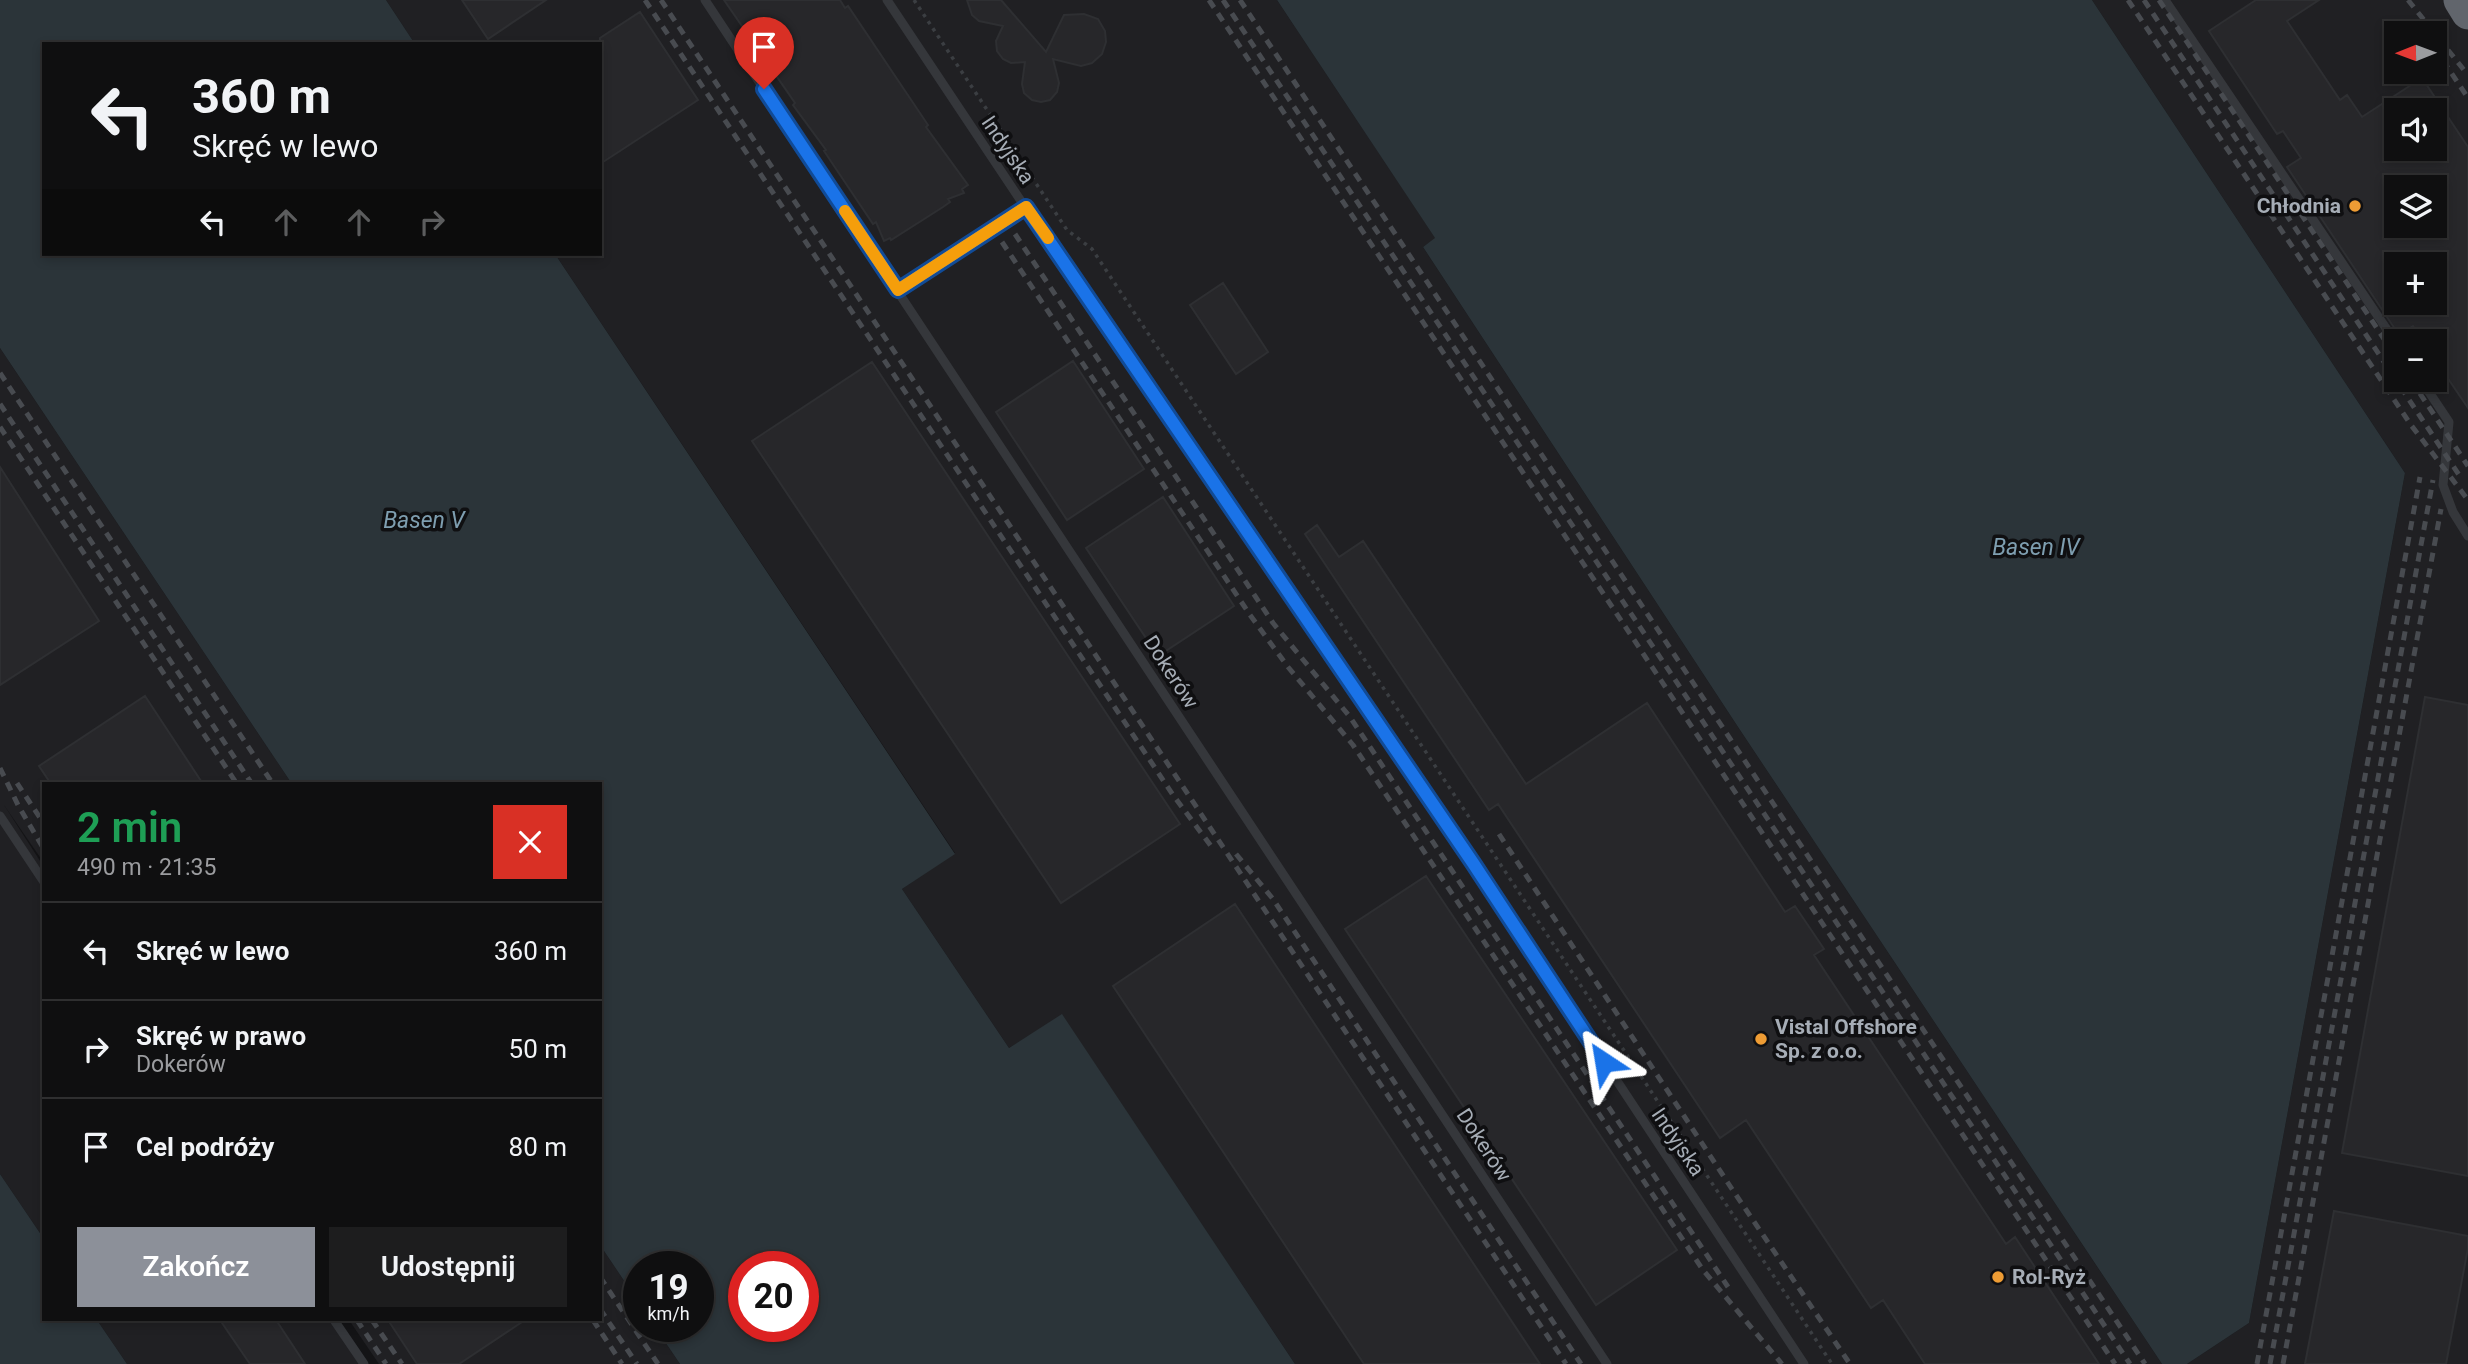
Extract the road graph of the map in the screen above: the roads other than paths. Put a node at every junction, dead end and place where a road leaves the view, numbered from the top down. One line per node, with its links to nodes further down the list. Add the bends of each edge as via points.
1 (705, 0): 7 (lane, Dokerów)
2 (887, 0): 6 (lane, Indyjska)
3 (2165, 0): 8 (lane)
4 (2460, 0): 5 (highway)
5 (2468, 13)
6 (1026, 207): 7 (lane); 16 (lane, Indyjska, via 1473,863)
7 (898, 290): 15 (lane, Dokerów)
8 (2387, 329)
9 (2429, 392): 10 (lane, via 2449,422 2443,485)
10 (2468, 536)
11 (0, 816): 12 (lane)
12 (42, 879)
13 (335, 1321): 14 (lane)
14 (364, 1364)
15 (1608, 1364)
16 (1804, 1364)

